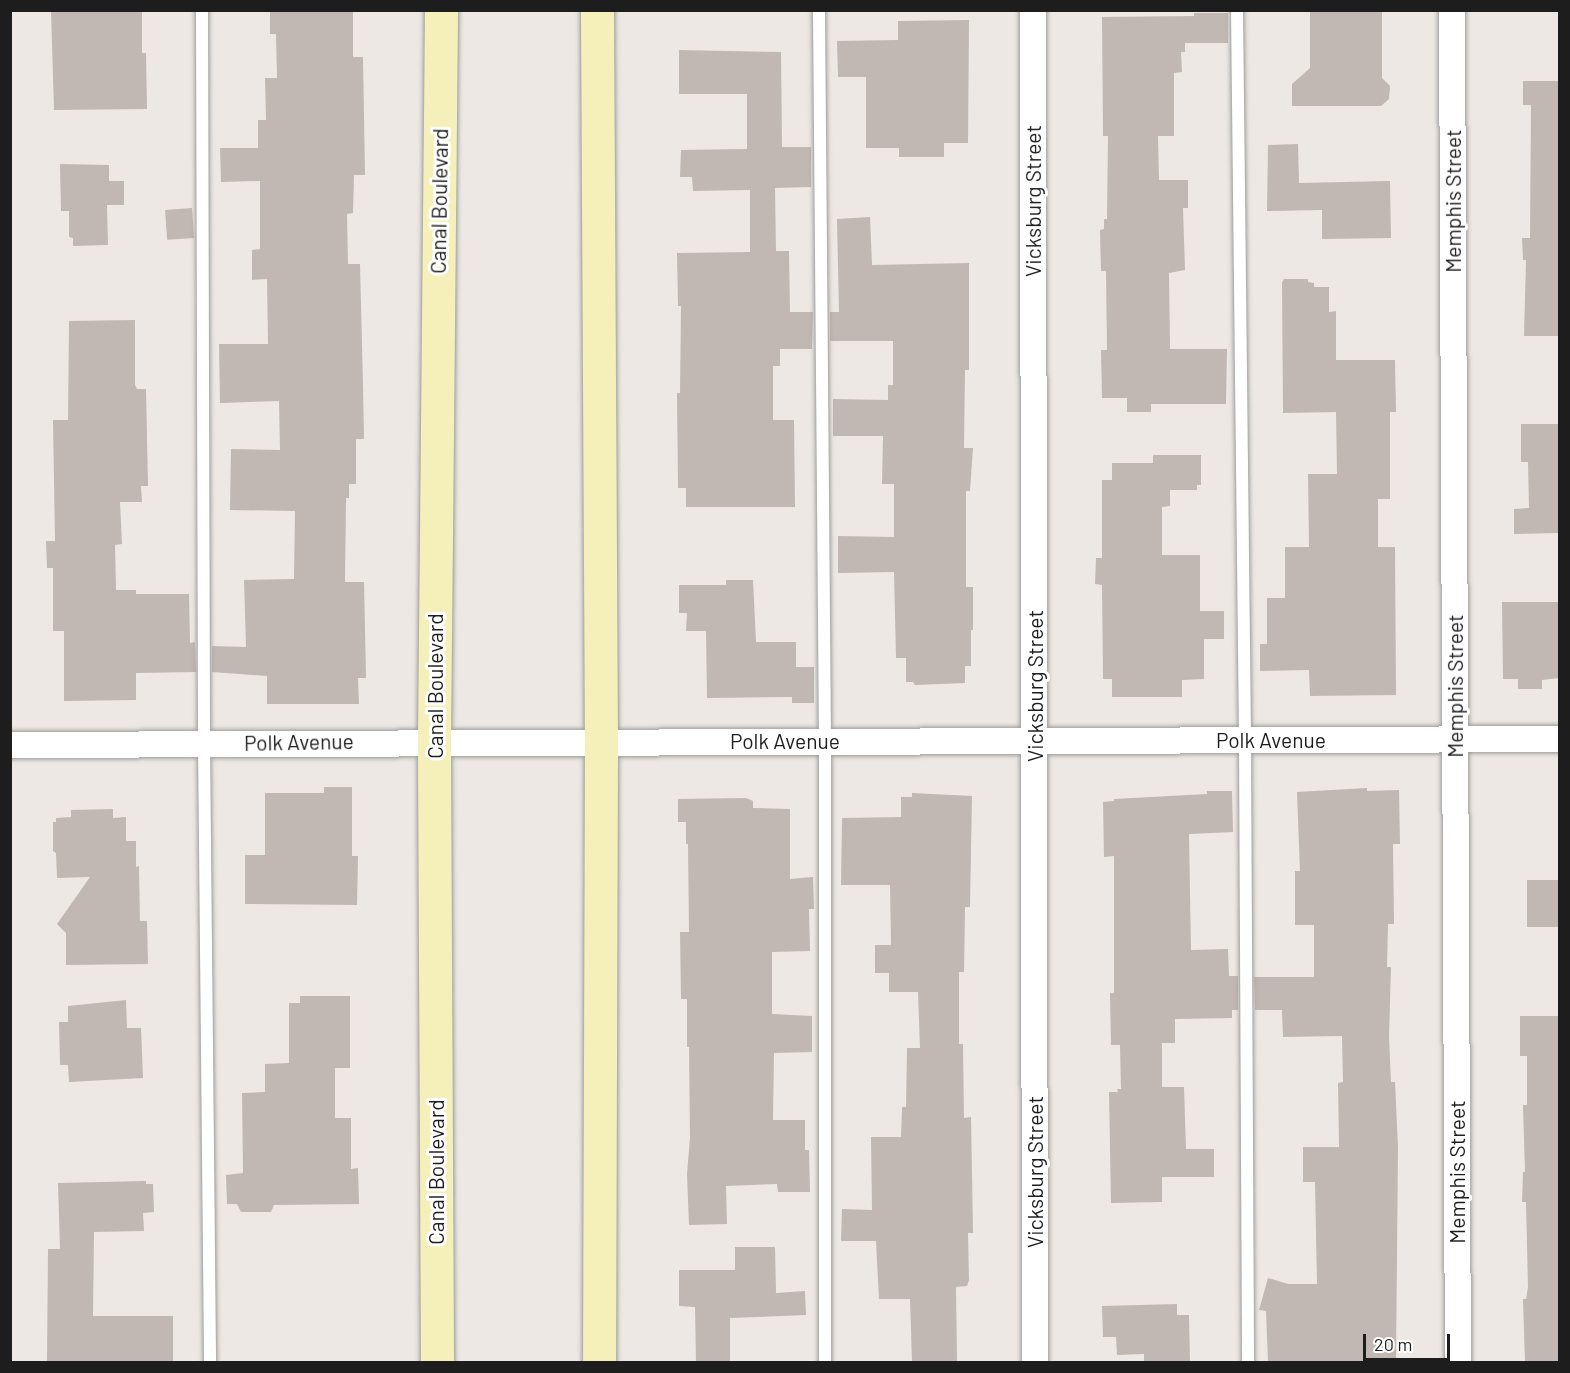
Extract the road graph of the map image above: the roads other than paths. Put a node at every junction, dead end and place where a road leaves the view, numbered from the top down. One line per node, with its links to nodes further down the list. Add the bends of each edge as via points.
1 (202, 10): 15 (lane)
2 (441, 10): 11 (main road, Canal Boulevard)
3 (597, 10): 14 (main road)
4 (819, 10): 12 (lane)
5 (1033, 10): 13 (street, Vicksburg Street)
6 (1237, 10): 9 (lane)
7 (1452, 10): 10 (street, Memphis Street)
8 (1560, 739): 10 (street, Polk Avenue)
9 (1245, 740): 10 (street, Polk Avenue); 13 (street, Polk Avenue); 22 (lane)
10 (1455, 740): 23 (street, Memphis Street)
11 (434, 741): 14 (street, Polk Avenue); 15 (street, Polk Avenue); 18 (main road, Canal Boulevard)
12 (825, 741): 13 (street, Polk Avenue); 14 (street, Polk Avenue); 20 (lane)
13 (1036, 741): 21 (street, Vicksburg Street)
14 (601, 742): 19 (main road)
15 (204, 743): 16 (street, Polk Avenue); 17 (lane)
16 (10, 745)
17 (210, 1362)
18 (437, 1362)
19 (599, 1362)
20 (825, 1362)
21 (1035, 1362)
22 (1248, 1362)
23 (1458, 1362)

